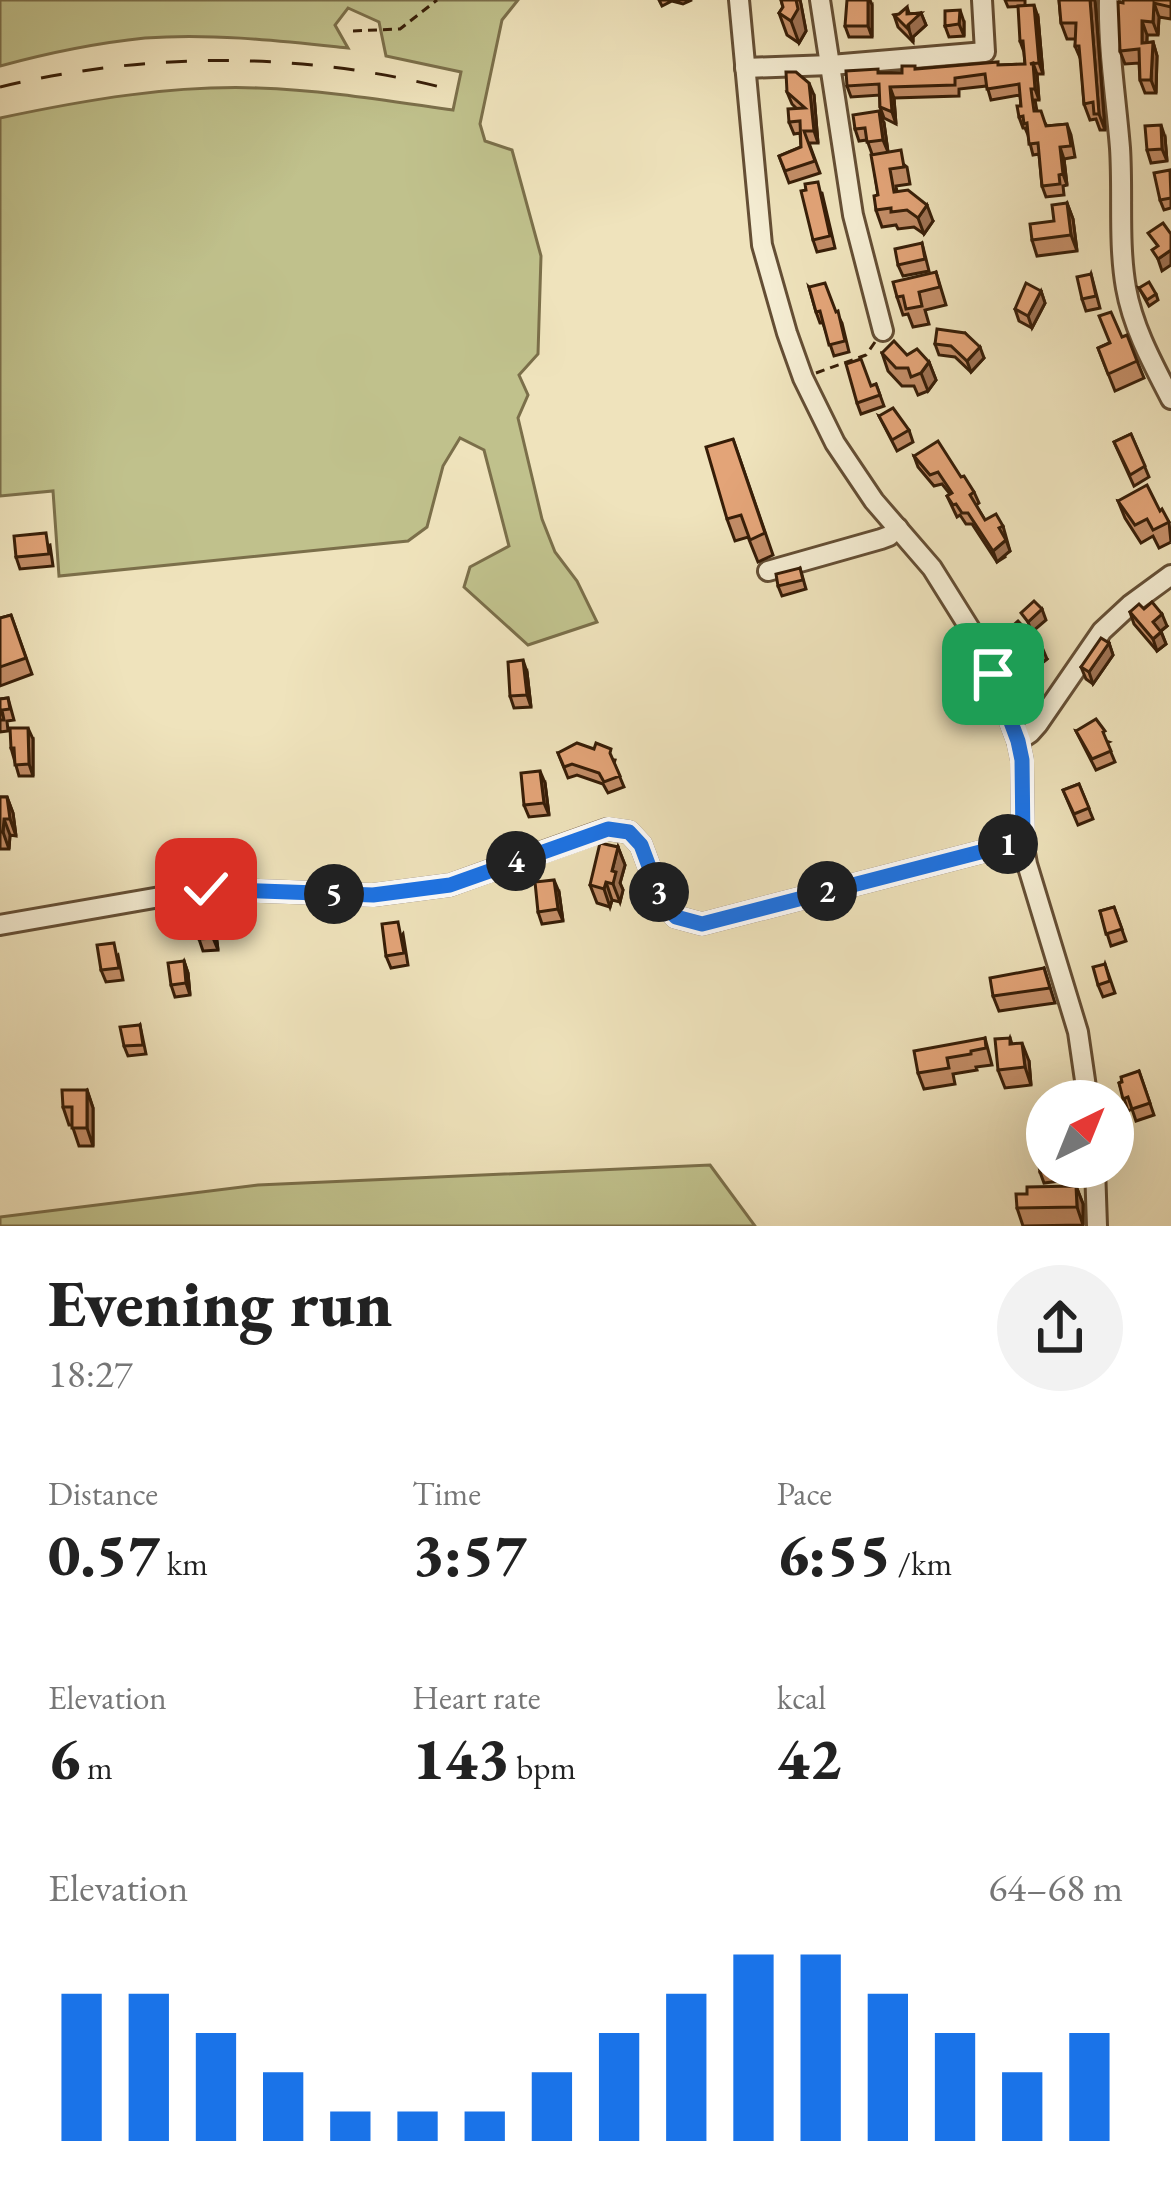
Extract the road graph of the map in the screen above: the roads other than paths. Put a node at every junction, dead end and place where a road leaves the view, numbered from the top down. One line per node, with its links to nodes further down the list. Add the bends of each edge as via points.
1 (739, 0): 6 (street)
2 (820, 0): 5 (street)
3 (982, 0): 5 (street, via 985,52)
4 (1108, 0): 8 (street, via 1126,292)
5 (831, 65): 6 (street); 7 (street, via 853,215)
6 (746, 68): 9 (street, via 762,245 787,333 844,458)
7 (884, 331)
8 (1171, 399)
9 (898, 528): 10 (street); 12 (street, via 972,632)
10 (768, 571)
11 (1171, 575): 12 (street, via 1102,631)
12 (1018, 741): 13 (street)
13 (1023, 841): 14 (street, via 702,924 663,904 641,845 629,832 608,829 450,885 373,895 206,889); 15 (street)
14 (0, 926)
15 (1085, 1080)
16 (1096, 1188): 17 (street)
17 (1097, 1226)

